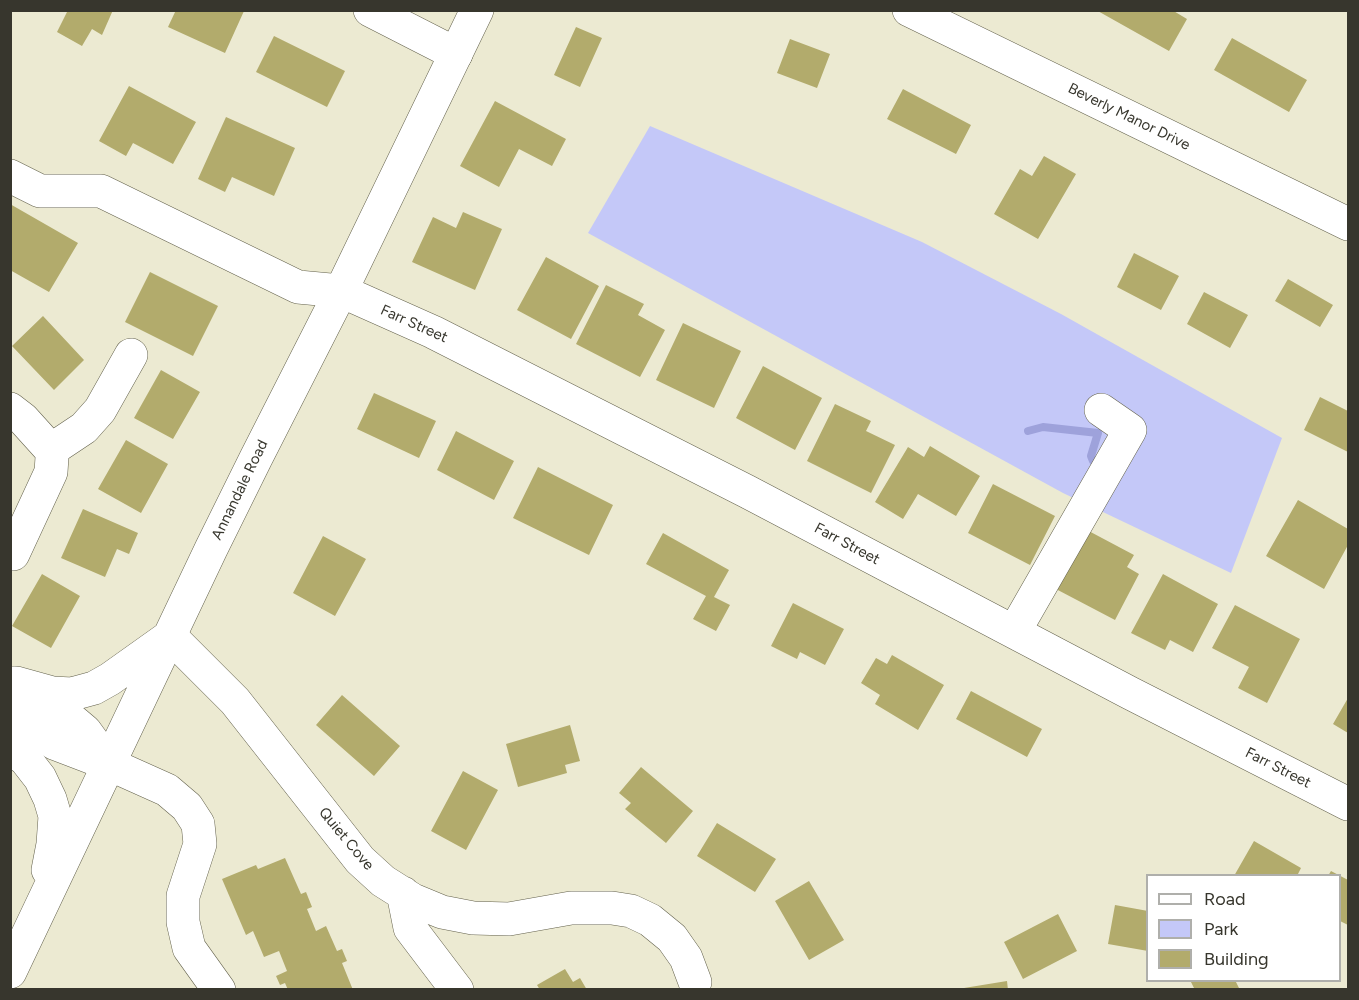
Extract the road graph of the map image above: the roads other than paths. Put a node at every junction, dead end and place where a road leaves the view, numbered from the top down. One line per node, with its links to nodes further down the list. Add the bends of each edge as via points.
1 (370, 10): 4 (street)
2 (477, 10): 4 (street, Annandale Road)
3 (909, 10): 6 (street, Beverly Manor Drive)
4 (456, 54): 7 (street, Annandale Road)
5 (10, 176): 7 (street, Farr Street, via 40,191 101,191 298,287)
6 (1348, 224)
7 (341, 291): 13 (street, Farr Street, via 494,362); 14 (street, Annandale Road)
8 (131, 355): 11 (street, via 100,410 84,428)
9 (10, 409): 11 (street)
10 (1101, 410): 13 (street, via 1130,430)
11 (51, 450): 12 (street, via 51,472)
12 (13, 554)
13 (1014, 632): 19 (street, Farr Street)
14 (170, 636): 15 (street, via 94,688 72,694 52,693); 18 (street, Annandale Road); 20 (street, Quiet Cove, via 235,701 360,860)
15 (13, 681): 18 (street, via 85,730)
16 (10, 716): 18 (street, via 54,743)
17 (10, 747): 21 (street, via 40,778 55,816)
18 (109, 764): 21 (street, Annandale Road); 24 (street, via 167,790 187,807 198,824 200,844 183,896 183,922 189,948)
19 (1348, 804)
20 (403, 894): 23 (street, Quiet Cove, via 442,912 473,918 509,919 571,908 631,911 672,938 686,958); 25 (street, via 410,928)
21 (38, 915): 22 (street, Annandale Road)
22 (10, 972)
23 (694, 982)
24 (219, 990)
25 (457, 990)

